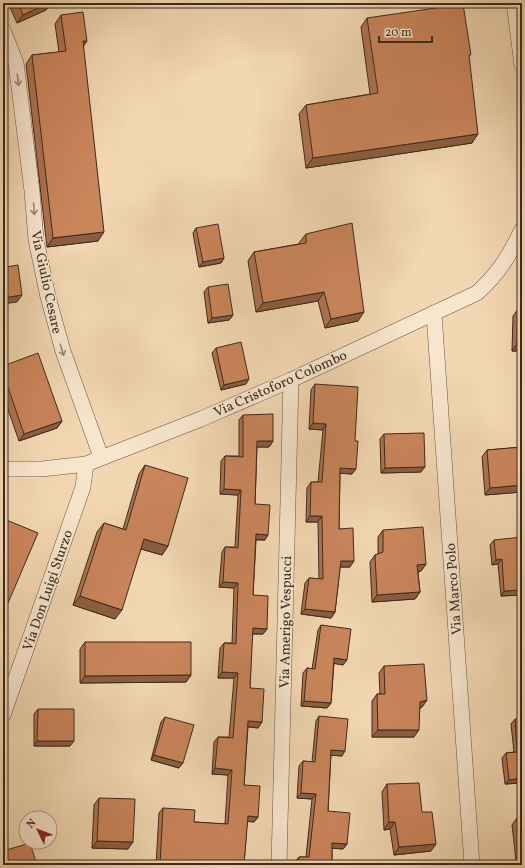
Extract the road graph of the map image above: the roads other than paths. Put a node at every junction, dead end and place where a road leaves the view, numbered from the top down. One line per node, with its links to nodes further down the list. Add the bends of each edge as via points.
1 (514, 3): 3 (street)
2 (3, 30): 7 (street, Via Giulio Cesare, one-way to 7, via 16,63 36,240 48,297 62,352)
3 (522, 65)
4 (522, 230): 5 (street, Via Cristoforo Colombo, via 506,261 491,280 477,293)
5 (434, 313): 6 (street, Via Cristoforo Colombo); 12 (street, Via Marco Polo)
6 (291, 380): 7 (street, Via Cristoforo Colombo, via 201,419); 11 (street, Via Amerigo Vespucci)
7 (101, 457): 8 (street, Via Cristoforo Colombo)
8 (86, 464): 9 (street, Via Cristoforo Colombo, via 42,469); 10 (street, Via Don Luigi Sturzo, via 83,487)
9 (3, 469)
10 (3, 715)
11 (279, 865)
12 (472, 865)

